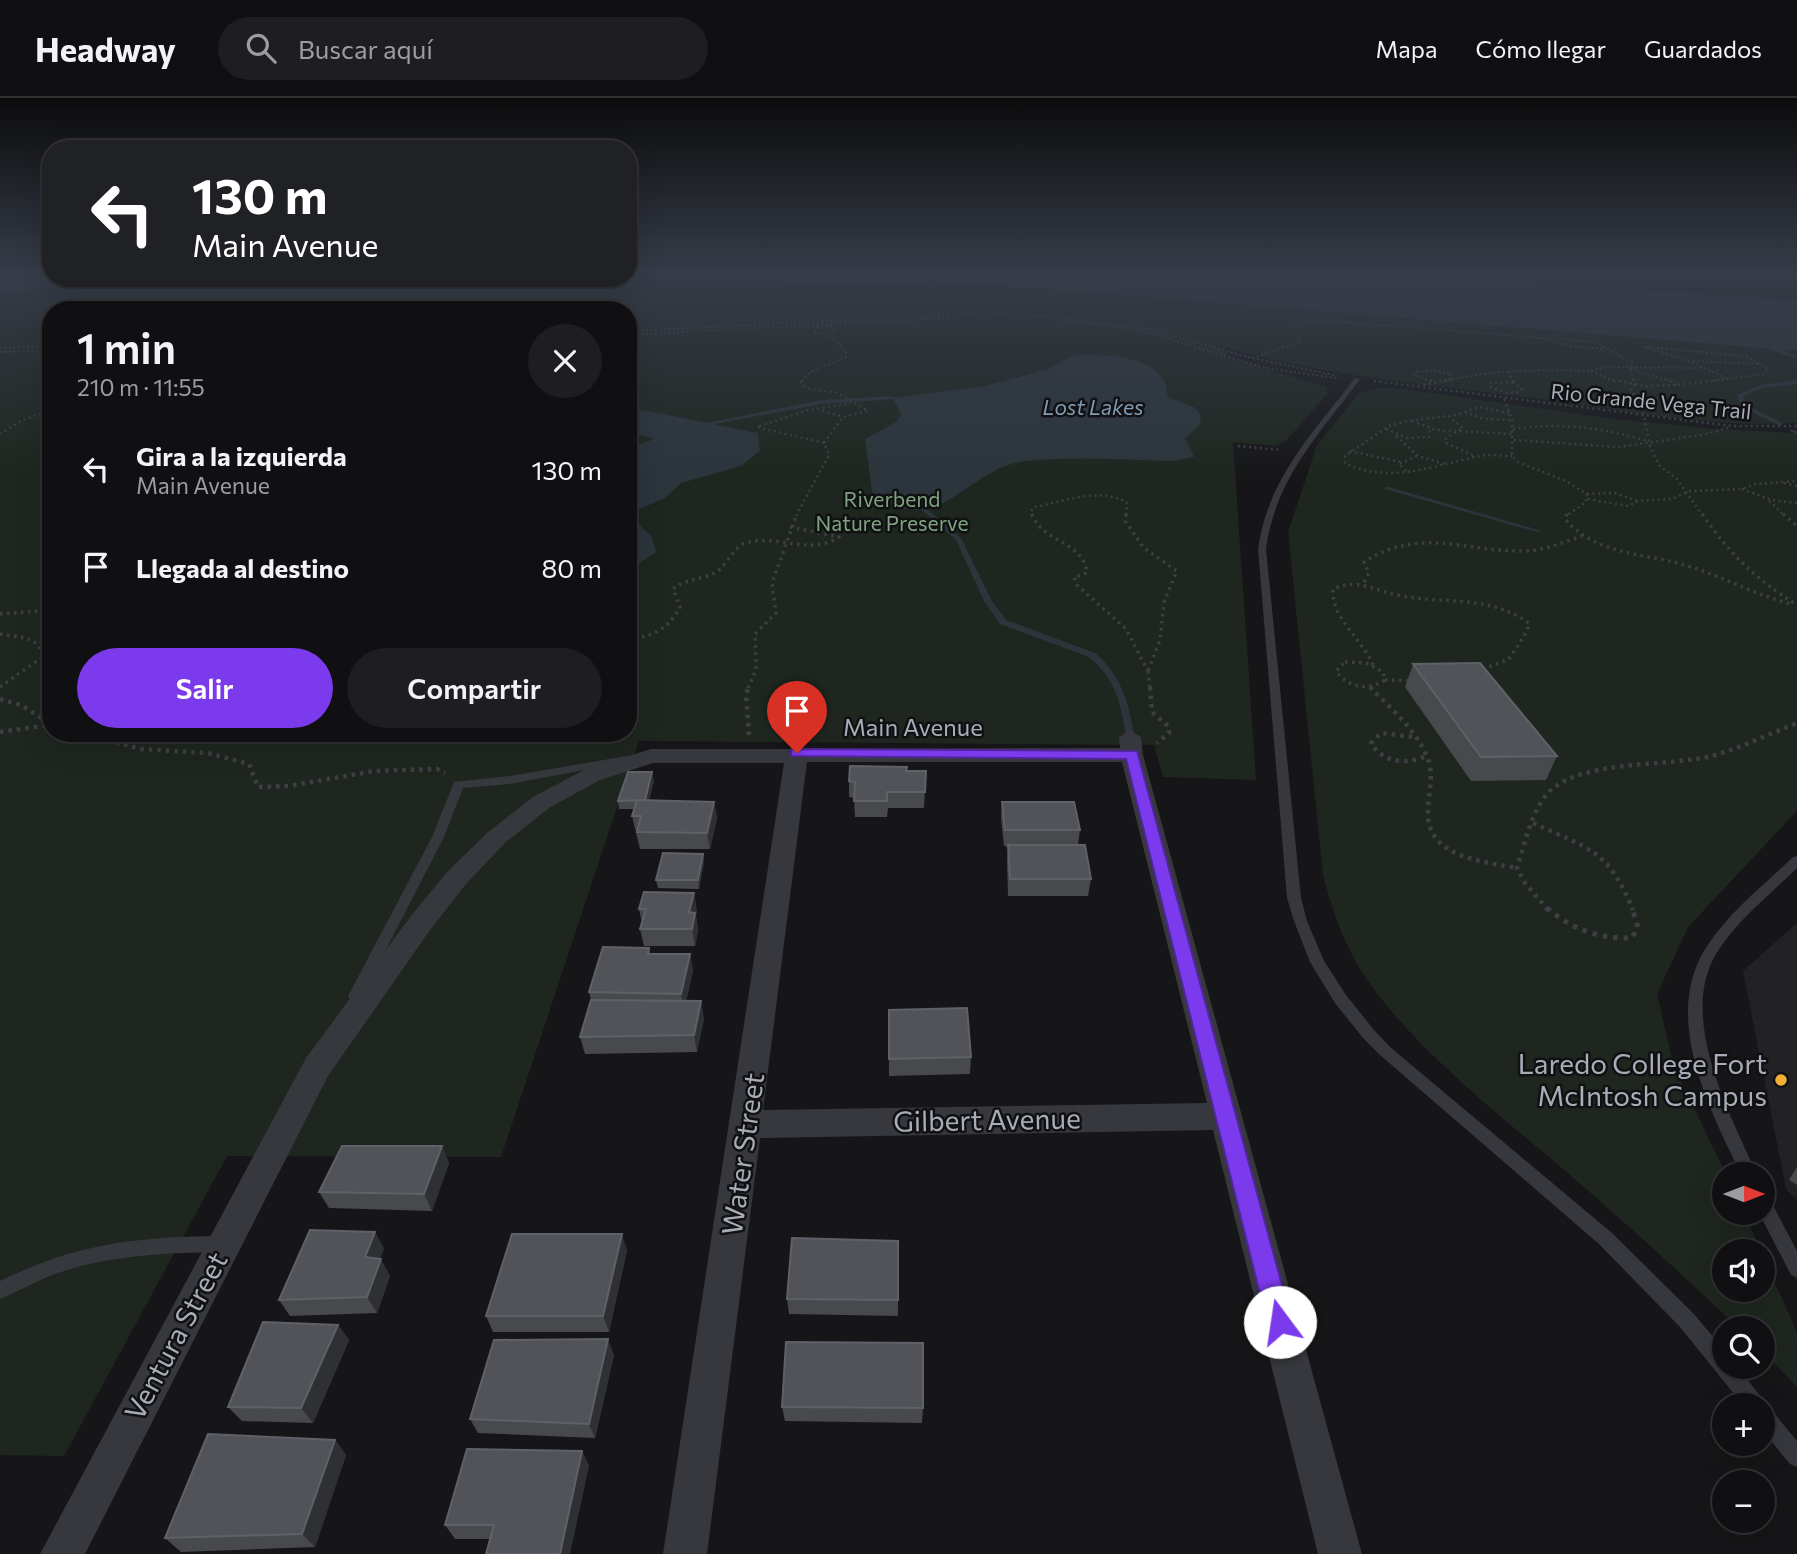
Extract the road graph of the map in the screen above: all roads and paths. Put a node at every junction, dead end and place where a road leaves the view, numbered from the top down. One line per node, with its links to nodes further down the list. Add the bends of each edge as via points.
1 (837, 342): 26 (path, via 846,357 810,372 801,382 806,388 838,393)
2 (1182, 342): 19 (path, via 1265,368)
3 (1195, 342): 10 (path, Rio Grande Vega Trail)
4 (1300, 342): 10 (path)
5 (1549, 342): 8 (path)
6 (1588, 342): 8 (path)
7 (42, 348): 9 (path)
8 (1610, 349): 14 (path, via 1632,362)
9 (0, 350)
10 (1251, 358): 19 (path, Rio Grande Vega Trail)
11 (1689, 361): 12 (path); 12 (path, via 1645,347 1728,353); 13 (path)
12 (1762, 364): 18 (path, via 1768,369 1765,374)
13 (1703, 368): 14 (path); 18 (path)
14 (1630, 369): 15 (path, via 1602,365); 22 (path); 23 (path)
15 (1591, 371): 16 (path); 22 (path)
16 (1508, 372): 17 (path); 21 (path)
17 (1454, 376): 20 (path); 20 (path, via 1415,372)
18 (1726, 378): 23 (path)
19 (1357, 379): 24 (path, Rio Grande Vega Trail); 49 (lane)
20 (1434, 382): 24 (path)
21 (1513, 383): 21 (path, via 1490,383 1490,387 1520,392 1522,388)
22 (1634, 384): 23 (path); 33 (path, via 1631,390)
23 (1678, 385)
24 (1413, 387): 25 (path, Rio Grande Vega Trail)
25 (1504, 398): 30 (path); 33 (path, Rio Grande Vega Trail)
26 (851, 403): 27 (path); 32 (path, via 868,413)
27 (813, 409): 32 (path); 47 (path, via 757,428)
28 (1464, 412): 30 (path, via 1479,407); 31 (path); 34 (path)
29 (42, 413): 42 (path)
30 (1509, 413): 34 (path)
31 (1448, 415): 35 (path); 41 (path, via 1463,428)
32 (843, 417): 47 (path)
33 (1644, 417): 36 (path, Rio Grande Vega Trail); 46 (path)
34 (1512, 420): 40 (path)
35 (1410, 421): 38 (path); 39 (path)
36 (1732, 426): 37 (path, Rio Grande Vega Trail); 46 (path)
37 (1797, 426)
38 (1386, 428): 44 (path); 50 (path)
39 (1429, 428): 41 (path); 44 (path, via 1429,437)
40 (1513, 429): 43 (path); 46 (path, via 1578,424)
41 (1456, 432): 43 (path); 52 (path, via 1446,443)
42 (0, 434)
43 (1514, 435): 45 (path)
44 (1396, 436): 51 (path)
45 (1514, 440): 46 (path, via 1597,448); 53 (path)
46 (1649, 442): 61 (path, via 1660,464)
47 (824, 443): 68 (path, via 830,455)
48 (1238, 446): 49 (path)
49 (1304, 451): 111 (lane, via 1272,502 1262,550 1294,898 1312,957 1352,1017 1385,1051 1647,1276)
50 (1350, 451): 54 (path); 56 (path, via 1345,463 1361,471)
51 (1418, 456): 54 (path); 55 (path)
52 (1476, 456): 53 (path); 55 (path)
53 (1512, 456): 62 (path)
54 (1401, 462): 56 (path)
55 (1447, 464): 56 (path)
56 (1407, 471)
57 (1797, 481): 58 (path)
58 (1780, 482): 59 (path); 60 (path)
59 (1797, 486)
60 (1742, 489): 61 (path); 63 (path)
61 (1687, 492): 65 (path, via 1672,499); 72 (path, via 1734,557)
62 (1587, 494): 64 (path); 65 (path, via 1615,493)
63 (1765, 498): 66 (path); 67 (path)
64 (1588, 499): 65 (path, via 1615,506); 69 (path, via 1565,519)
65 (1638, 501)
66 (1797, 503)
67 (1797, 526)
68 (790, 527): 70 (path); 70 (path, via 839,537 817,545)
69 (1583, 536): 71 (path, via 1522,551 1456,541 1397,546 1364,562 1369,573); 72 (path, via 1628,553 1691,566 1758,596)
70 (784, 544): 76 (path, via 745,544 716,572 677,585 672,593 680,607 668,626 653,636); 93 (path, via 771,593 776,613 759,628 754,641 756,670 746,694)
71 (1364, 582): 80 (path, via 1342,584 1333,589 1331,597 1335,612 1357,635); 81 (path, via 1398,596 1471,599 1529,624 1512,658 1503,665)
72 (1797, 605)
73 (42, 611): 74 (path)
74 (0, 614)
75 (0, 634): 77 (path)
76 (637, 638)
77 (40, 644): 78 (path)
78 (42, 650)
79 (42, 657): 85 (path)
80 (1373, 665): 83 (path); 86 (path, via 1351,661 1336,670 1347,682)
81 (1479, 670)
82 (1148, 671): 82 (path, via 1160,640 1164,602 1177,576 1174,566 1144,548 1125,521 1127,503 1121,498 1099,495 1035,507 1032,519 1047,535 1080,552 1087,573 1074,578 1077,585 1126,629); 95 (path, via 1149,704 1169,733 1165,739)
83 (1385, 680): 84 (path); 86 (path)
84 (1413, 681)
85 (0, 687)
86 (1370, 687): 92 (path)
87 (0, 699): 88 (path)
88 (42, 718)
89 (1797, 723): 100 (path, via 1727,752 1577,776 1556,786 1541,801)
90 (42, 725): 91 (path)
91 (0, 732)
92 (1414, 737): 98 (path); 98 (path, via 1388,732 1375,735 1371,743 1377,753 1392,760 1410,762)
93 (749, 739)
94 (116, 742): 99 (path, via 141,749 208,753 249,764 258,787 374,771 437,769)
95 (1136, 746): 96 (street, Main Avenue); 104 (street)
96 (797, 753): 97 (street, Main Avenue); 105 (street, Water Street)
97 (651, 756): 99 (lane); 103 (street, Main Avenue, via 620,763 573,783 540,802 483,847 426,911)
98 (1426, 756): 102 (path, via 1432,787 1428,819 1437,842 1482,861)
99 (458, 785): 103 (lane, via 438,837)
100 (1533, 823): 102 (path); 102 (path, via 1598,853 1611,866 1638,928 1632,938 1620,940 1576,928 1546,907 1524,884)
101 (1797, 860): 106 (lane, via 1721,938 1706,958 1697,982 1702,1055 1718,1111)
102 (1517, 868)
103 (317, 1067): 108 (street, Ventura Street)
104 (1226, 1116): 105 (street, Gilbert Avenue); 118 (street)
105 (747, 1124): 117 (street, Water Street)
106 (1743, 1162)
107 (1774, 1225): 109 (lane)
108 (224, 1244): 110 (lane, via 120,1248 77,1256); 116 (street, Ventura Street)
109 (1797, 1269)
110 (0, 1290)
111 (1712, 1349)
112 (1735, 1379): 113 (lane)
113 (1746, 1393)
114 (1775, 1430): 115 (lane)
115 (1797, 1457)
116 (62, 1554)
117 (685, 1554)
118 (1340, 1554)

